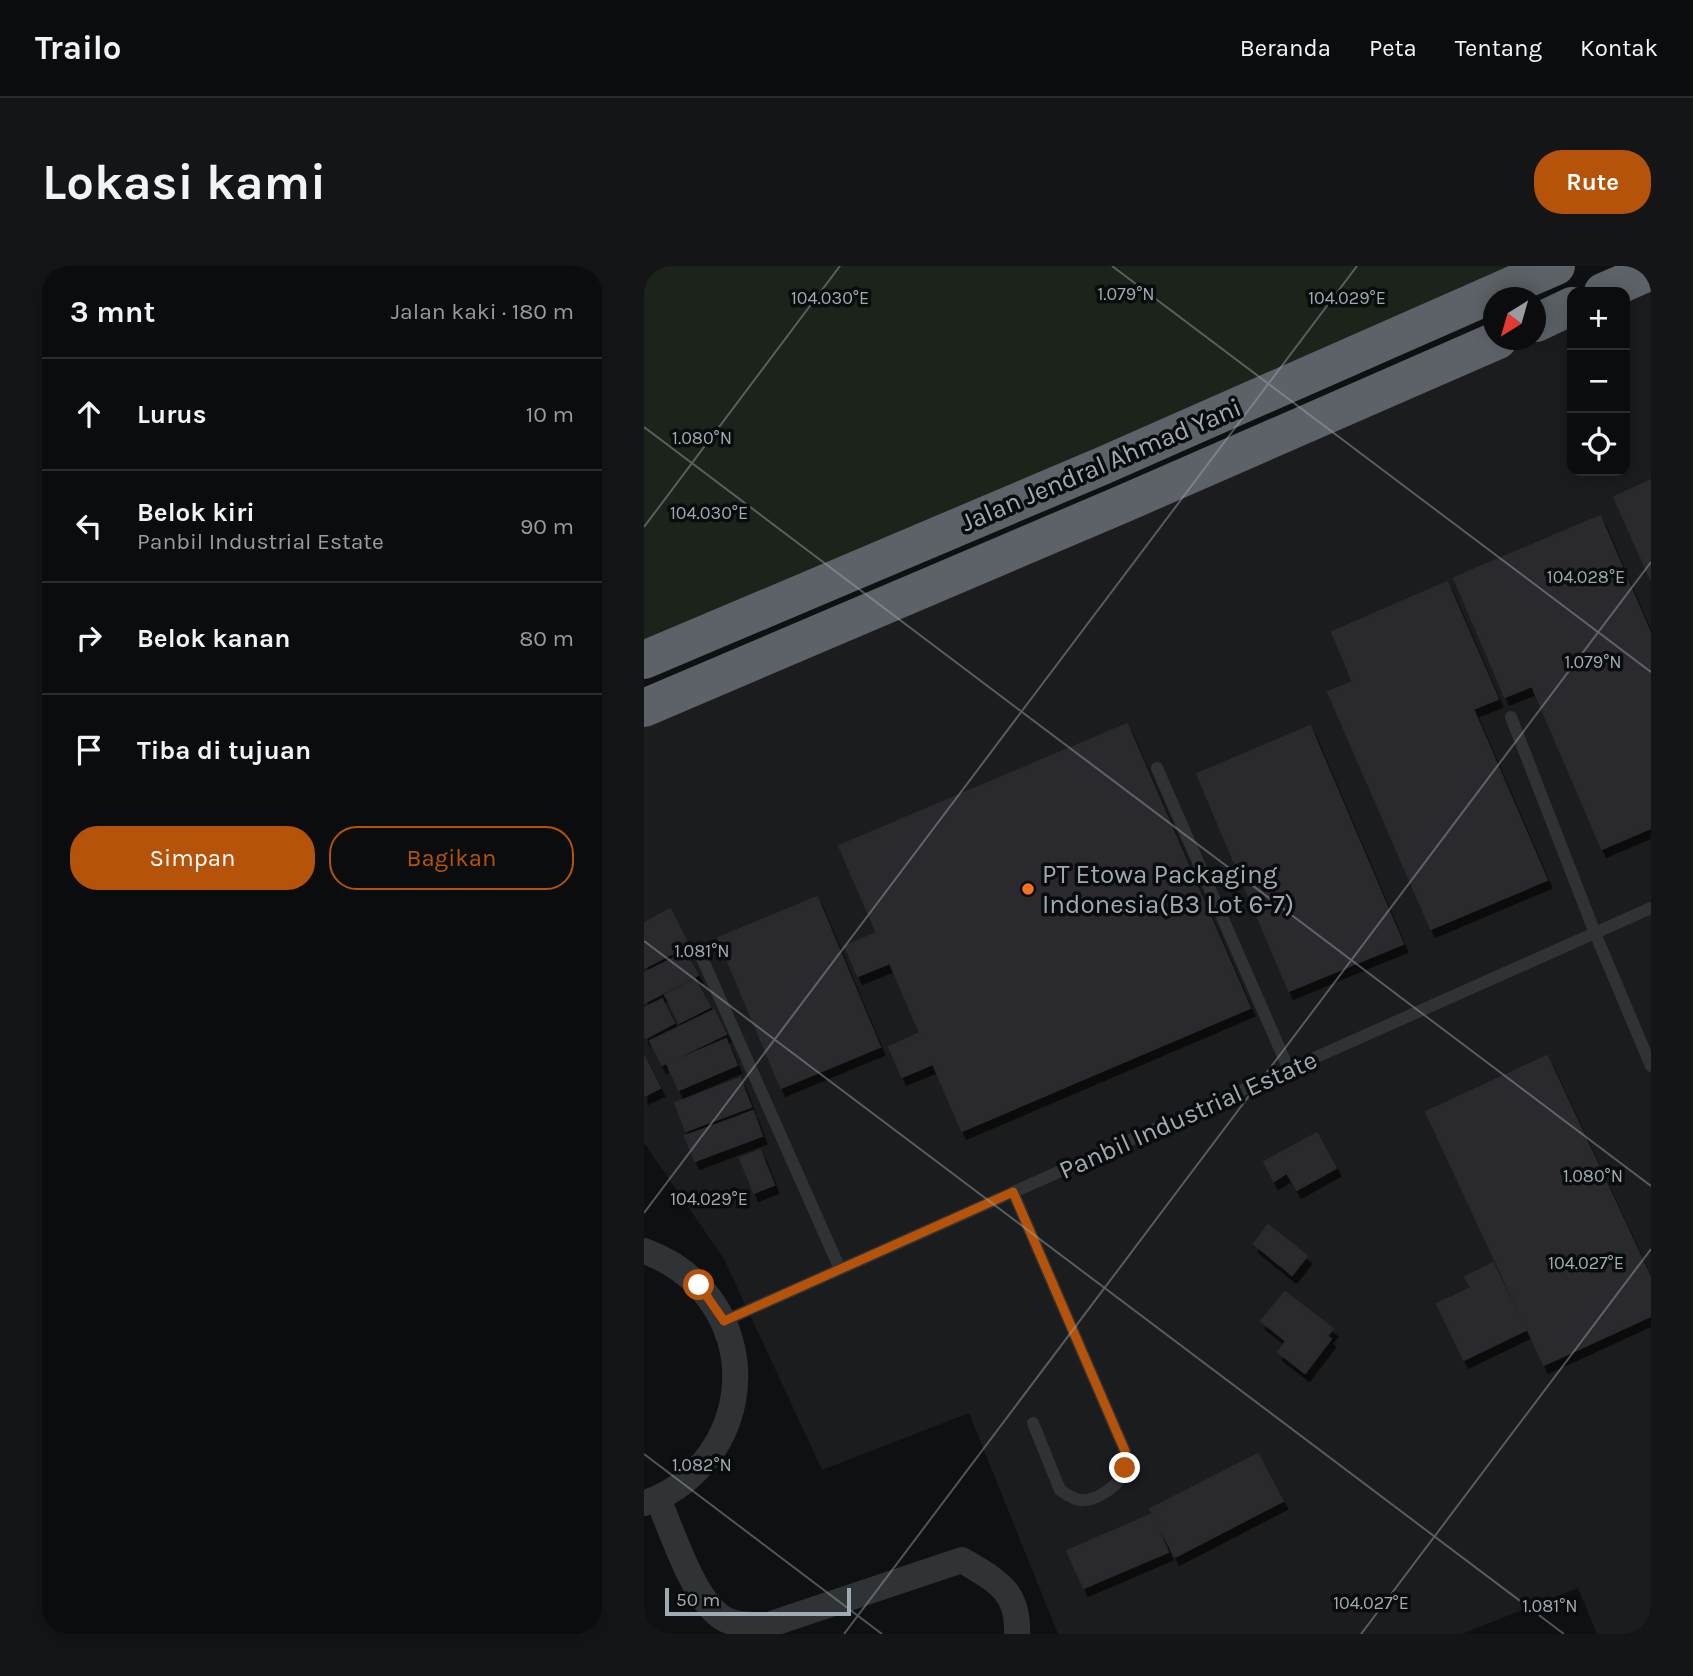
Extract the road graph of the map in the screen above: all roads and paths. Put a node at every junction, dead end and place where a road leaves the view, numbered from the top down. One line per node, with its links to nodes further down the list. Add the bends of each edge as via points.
1 (1556, 266): 7 (highway, Jalan Jendral Ahmad Yani)
2 (1651, 271): 3 (highway)
3 (1614, 287)
4 (1567, 308): 5 (highway)
5 (1546, 318)
6 (1483, 347): 8 (highway, Jalan Jendral Ahmad Yani)
7 (1261, 396): 8 (highway); 9 (highway, Jalan Jendral Ahmad Yani)
8 (1279, 436): 10 (highway, Jalan Jendral Ahmad Yani)
9 (644, 660)
10 (644, 708)
11 (1511, 717): 14 (lane)
12 (1157, 768): 17 (lane)
13 (1651, 908): 14 (lane, Panbil Industrial Estate)
14 (1595, 933): 16 (lane); 17 (lane, Panbil Industrial Estate)
15 (698, 948): 20 (lane)
16 (1651, 1066)
17 (1289, 1070): 18 (lane, Panbil Industrial Estate)
18 (1013, 1192): 20 (lane, Panbil Industrial Estate); 22 (lane, via 1125,1451 1121,1479 1082,1501 1068,1495 1060,1489)
19 (644, 1251): 21 (street, via 664,1258 699,1285)
20 (840, 1269): 21 (lane, Panbil Industrial Estate)
21 (724, 1321): 23 (street, via 736,1361 734,1403 720,1443 693,1475)
22 (1033, 1423)
23 (651, 1501): 24 (street, via 703,1601 722,1618 768,1625 962,1560 1008,1593 1016,1610)
24 (1017, 1634)

